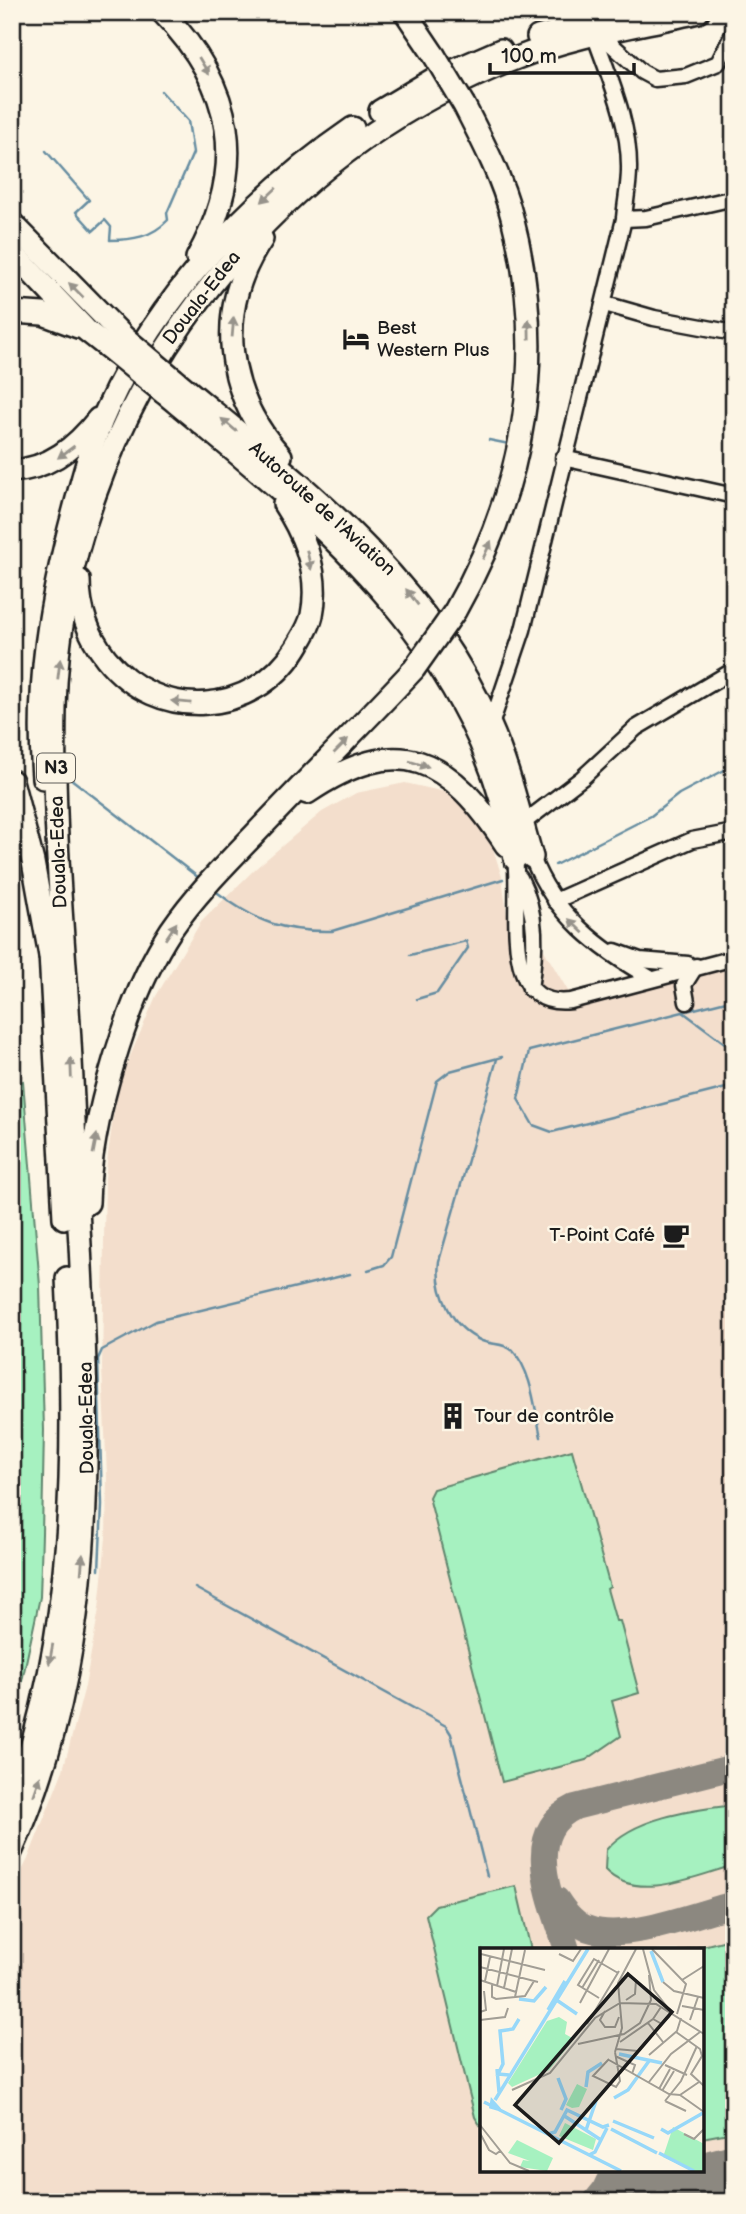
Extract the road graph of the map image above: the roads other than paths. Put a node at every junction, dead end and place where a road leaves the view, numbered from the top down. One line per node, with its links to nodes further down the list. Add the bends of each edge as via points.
1 (162, 12): 13 (highway, one-way to 13, via 182,33 216,87 227,130 228,160 225,193 210,234)
2 (405, 12): 29 (highway, one-way to 2, bridge, via 414,669 456,611 495,533 521,444 529,366 525,277 512,215 494,164 464,105)
3 (631, 12): 13 (highway, Douala-Edea / N3, one-way to 13, via 571,26 485,56 369,117 274,191 213,252)
4 (698, 12): 5 (highway, Douala-Edea / N3)
5 (598, 36): 6 (street, via 655,79 704,71 718,63); 7 (highway, Douala-Edea / N3, via 520,57); 9 (street, via 626,139 629,169)
6 (733, 40)
7 (415, 107): 23 (highway, Douala-Edea / N3, via 371,132 312,177 236,254 162,350); 25 (highway, one-way to 7, via 267,440 240,394 232,357 236,300 248,259 274,222 341,160)
8 (734, 198): 9 (street, via 646,219)
9 (624, 219): 12 (street)
10 (12, 223): 17 (highway, Autoroute de l'Aviation, one-way to 10)
11 (12, 252): 15 (highway, Autoroute de l'Aviation)
12 (605, 304): 16 (street); 20 (street)
13 (166, 310): 19 (highway, Douala-Edea / N3)
14 (12, 312): 15 (highway, via 43,314)
15 (87, 331): 17 (highway, Autoroute de l'Aviation)
16 (734, 333)
17 (120, 346): 18 (highway, Autoroute de l'Aviation, bridge)
18 (169, 386): 22 (highway, Autoroute de l'Aviation); 25 (highway, Autoroute de l'Aviation, one-way to 18)
19 (106, 410): 21 (highway, one-way to 21, via 77,444 55,460); 35 (highway, Douala-Edea / N3, via 63,550 41,671 39,729)
20 (563, 458): 24 (street); 27 (street, via 523,630)
21 (12, 471)
22 (268, 478): 23 (highway, one-way to 23, via 306,544 315,589 312,617 284,667 259,688 227,701 168,700 143,690 116,670 99,648 87,627 79,597 80,559); 30 (highway, Autoroute de l'Aviation, via 376,581 442,667 477,733)
23 (93, 495): 40 (highway, Douala-Edea / N3, one-way to 23, via 60,886 55,703 75,559)
24 (734, 496)
25 (329, 510): 27 (highway, Autoroute de l'Aviation, one-way to 25, via 431,621 396,574)
26 (734, 670): 30 (street, via 636,728)
27 (491, 725): 30 (highway, Autoroute de l'Aviation)
28 (12, 781): 35 (highway)
29 (270, 818): 32 (highway, one-way to 32, via 339,771 394,758 421,763 463,787); 40 (highway, one-way to 29, via 89,1192 94,1150 119,1047 172,929)
30 (516, 829): 32 (highway, Autoroute de l'Aviation)
31 (734, 832): 33 (street, via 692,840)
32 (521, 862): 33 (street, Autoroute de l'Aviation); 38 (street, via 535,927 530,989 559,1002)
33 (555, 901): 34 (street, Autoroute de l'Aviation, one-way to 33)
34 (596, 944): 37 (street, via 640,960); 38 (street, Autoroute de l'Aviation)
35 (50, 956): 41 (highway, Douala-Edea / N3, one-way to 41, via 70,1330 71,1474 53,1645)
36 (734, 958): 37 (street)
37 (701, 965): 38 (street); 39 (street, via 684,985)
38 (652, 979)
39 (687, 1002)
40 (86, 1335): 42 (highway, Douala-Edea / N3, one-way to 40, via 42,1771 77,1611 88,1478)
41 (12, 1804)
42 (12, 1850)

